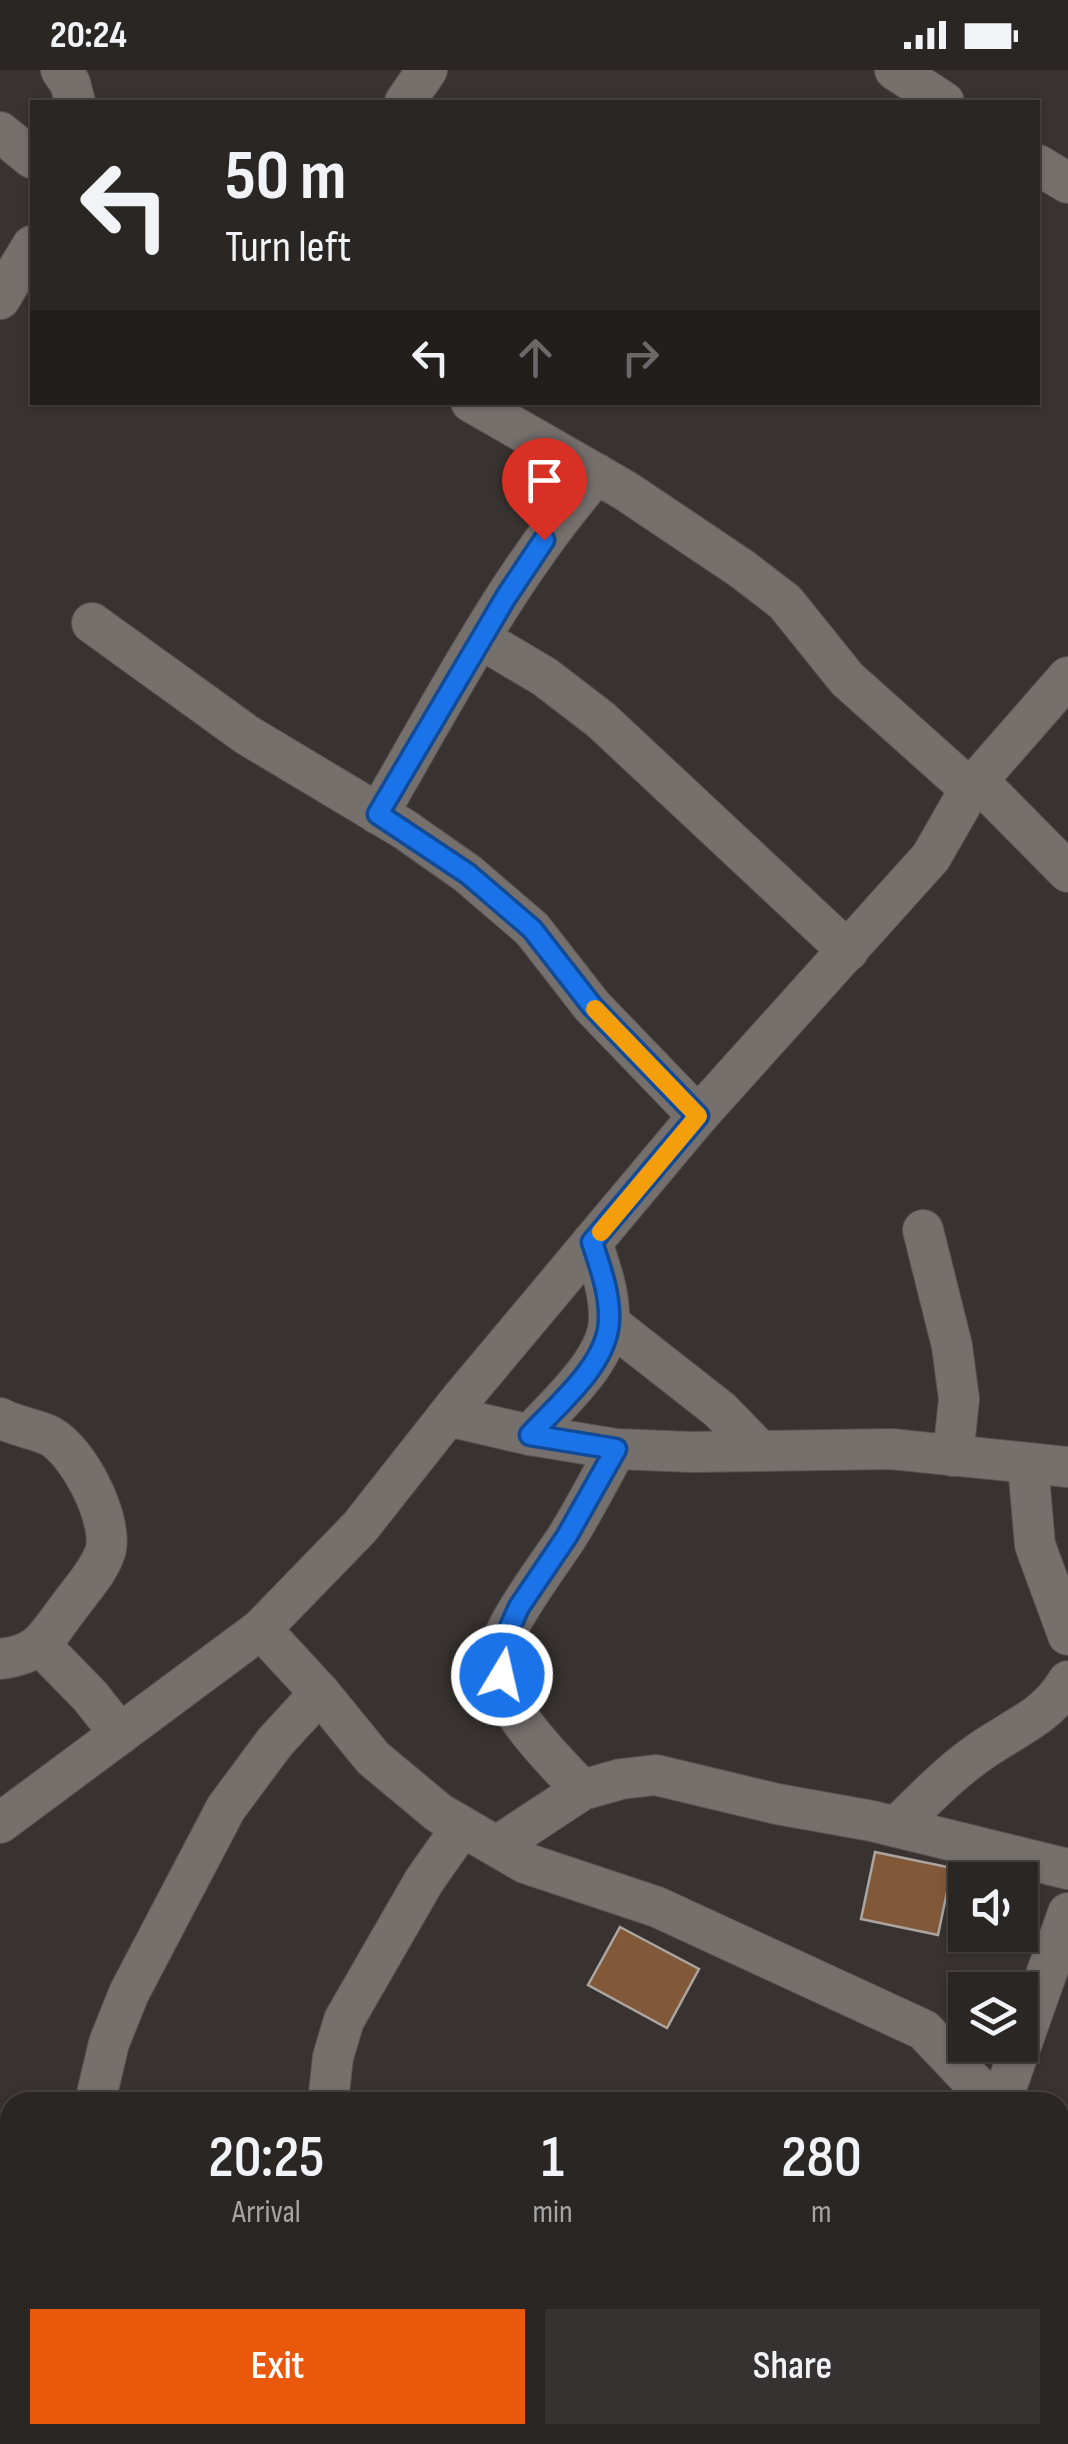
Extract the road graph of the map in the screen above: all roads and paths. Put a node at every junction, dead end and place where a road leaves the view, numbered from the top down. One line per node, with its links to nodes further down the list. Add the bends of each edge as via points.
1 (61, 70): 4 (street)
2 (427, 70): 5 (street)
3 (895, 70): 6 (street)
4 (75, 100)
5 (406, 100)
6 (941, 100)
7 (0, 132): 8 (street)
8 (30, 156)
9 (1040, 166): 10 (street)
10 (1068, 183)
11 (30, 249): 12 (street)
12 (0, 299)
13 (476, 405): 14 (street)
14 (597, 474): 16 (street, via 564,512); 18 (street, via 785,602 847,679)
15 (92, 623): 19 (street, via 246,735)
16 (481, 640): 19 (street); 21 (street, via 601,720)
17 (1068, 678): 18 (street)
18 (974, 785): 20 (street); 21 (street, via 930,857)
19 (378, 814): 22 (street, via 468,874 532,929 592,1006)
20 (1068, 872)
21 (848, 951): 22 (street)
22 (698, 1116): 24 (street)
23 (923, 1230): 31 (street, via 952,1346 959,1399)
24 (592, 1242): 25 (street); 26 (street)
25 (609, 1322): 28 (street, via 599,1356); 30 (street, via 720,1410)
26 (448, 1416): 28 (street); 34 (street, via 360,1527)
27 (0, 1418): 36 (street, via 49,1435 66,1449 90,1482 104,1522 106,1550)
28 (530, 1435): 29 (street)
29 (616, 1449): 30 (street); 41 (street, via 519,1607 498,1654 506,1695)
30 (758, 1449): 31 (street)
31 (953, 1456): 32 (street)
32 (1028, 1465): 33 (street); 35 (street, via 1035,1546)
33 (1068, 1468)
34 (261, 1629): 39 (street); 40 (street)
35 (1068, 1635)
36 (42, 1646): 37 (street); 40 (street)
37 (0, 1659)
38 (1068, 1681): 44 (street, via 1058,1699 984,1748)
39 (320, 1693): 43 (street, via 373,1758); 48 (street, via 226,1808 129,1994)
40 (120, 1734): 42 (street)
41 (582, 1790): 44 (street, via 656,1775); 45 (street)
42 (0, 1822)
43 (462, 1826): 45 (street); 49 (street, via 344,2020)
44 (896, 1827): 46 (street)
45 (497, 1846): 50 (street, via 525,1863 657,1907 924,2030)
46 (1068, 1869)
47 (1068, 1913): 51 (street)
48 (98, 2092)
49 (329, 2092)
50 (983, 2092)
51 (1005, 2092)

